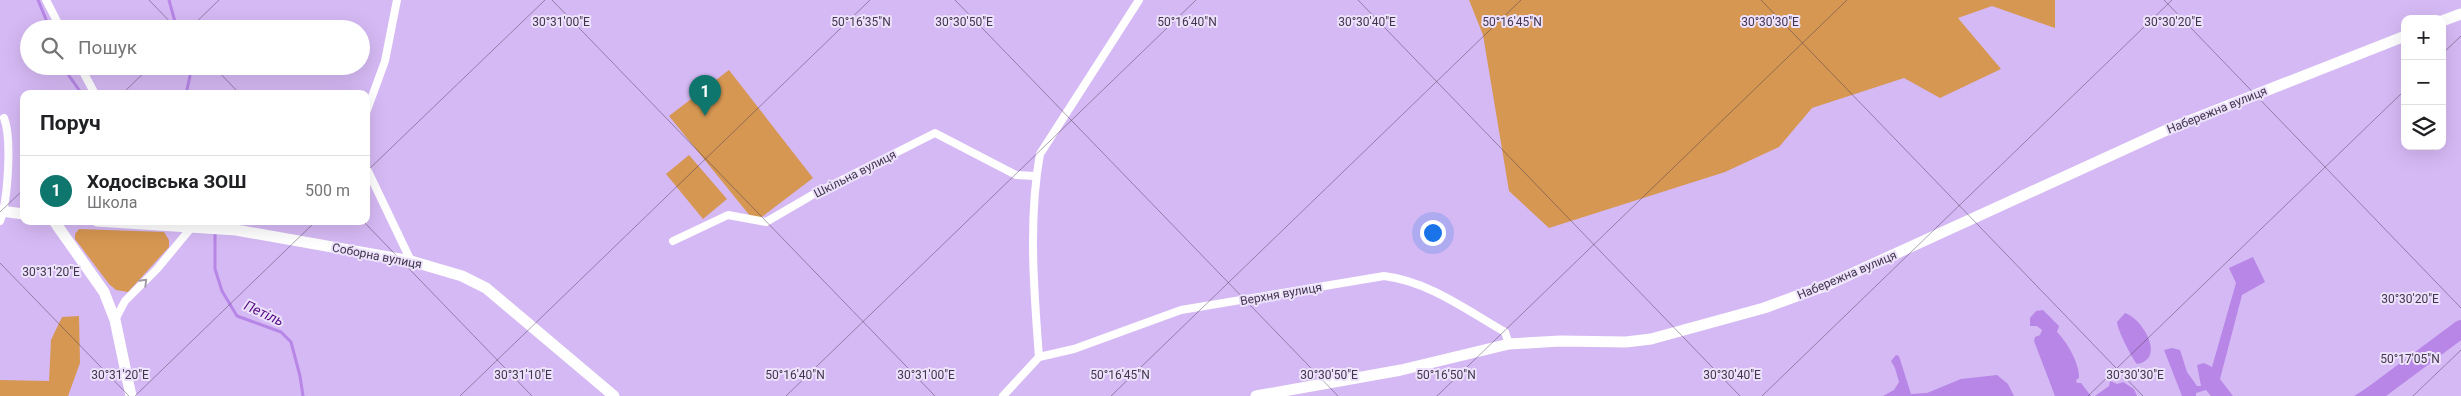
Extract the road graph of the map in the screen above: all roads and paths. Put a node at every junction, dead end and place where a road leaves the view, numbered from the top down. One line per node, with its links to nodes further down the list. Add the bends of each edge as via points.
1 (46, 0): 5 (street)
2 (397, 0): 10 (street, via 385,62)
3 (1139, 0): 13 (street, via 1040,154)
4 (2461, 14): 6 (street)
5 (56, 20)
6 (2446, 20)
7 (2401, 38): 22 (street, Набережна вулиця, via 2171,128 1792,299 1651,339)
8 (85, 75): 9 (street)
9 (93, 90)
10 (370, 102)
11 (4, 118): 15 (street, via 8,127 7,183)
12 (370, 175): 20 (street)
13 (1035, 176): 19 (street, Шкільна вулиця, via 1016,174 935,134 814,194 766,222 728,215); 23 (street, via 1033,288)
14 (20, 214): 15 (street)
15 (1, 215)
16 (57, 225): 21 (street, via 104,292)
17 (153, 225): 18 (street, Соборна вулиця)
18 (195, 228): 20 (street, Соборна вулиця, via 236,230); 21 (street, one-way to 18, via 125,301)
19 (673, 241)
20 (411, 260): 25 (street, Соборна вулиця, via 462,276 486,288)
21 (115, 320): 24 (street)
22 (1509, 344): 23 (street, Верхня вулиця, via 1505,332 1439,294 1407,280 1384,276 1181,310 1074,349); 27 (street, Набережна вулиця, via 1402,370)
23 (1039, 357): 26 (street)
24 (131, 396)
25 (614, 396)
26 (1003, 396)
27 (1256, 396)

